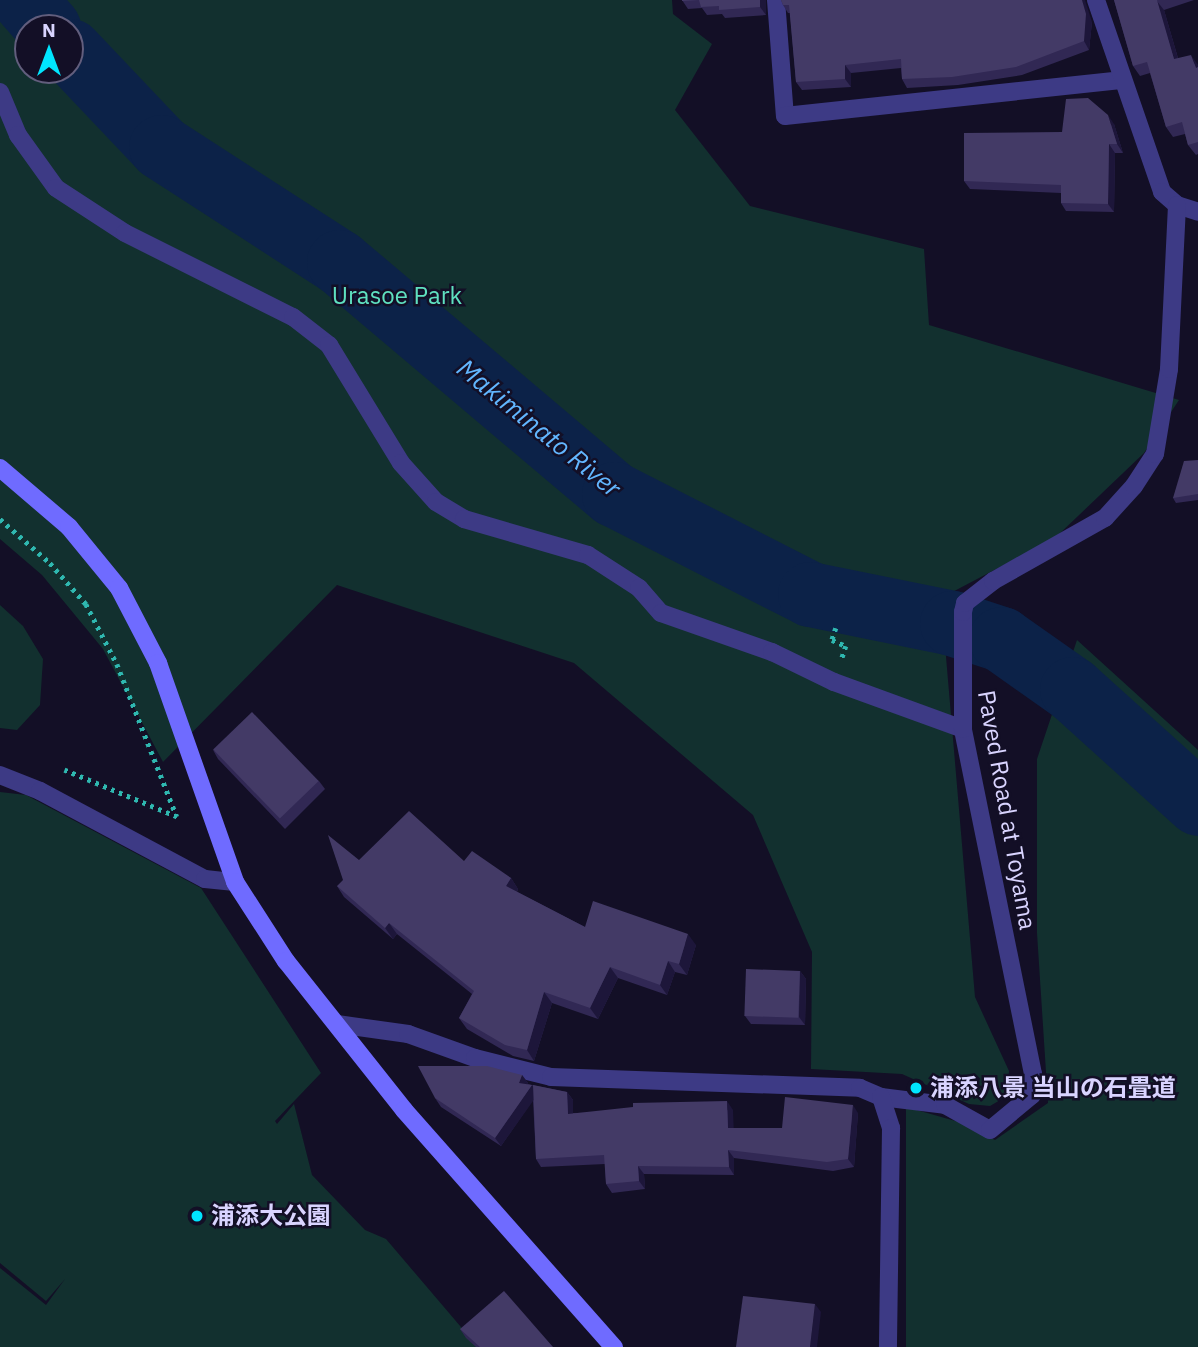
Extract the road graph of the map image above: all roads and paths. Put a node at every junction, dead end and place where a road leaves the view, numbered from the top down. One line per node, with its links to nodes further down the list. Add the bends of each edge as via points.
1 (776, 0): 3 (street, via 785,116)
2 (1096, 0): 3 (street)
3 (1123, 80): 5 (street, via 1162,192)
4 (0, 92): 11 (street, via 18,135 56,188 125,233 293,317 329,345 395,453 436,502 464,519 588,555 639,588 661,613)
5 (1177, 205): 6 (street); 11 (street, Paved Road at Toyama, via 1169,369 1154,454 1134,486 1105,518 993,581 965,603)
6 (1198, 212)
7 (0, 468): 14 (street, via 69,527 119,588 158,663)
8 (0, 519): 12 (path, via 50,563 86,604 117,664 177,817)
9 (836, 628): 10 (path, via 832,640 845,646)
10 (842, 656)
11 (963, 729): 16 (street, Paved Road at Toyama, via 1033,1074 1032,1096 990,1130 945,1105)
12 (58, 767)
13 (0, 775): 14 (street, via 40,791 205,879)
14 (236, 882): 15 (street, via 286,961)
15 (337, 1024): 16 (street, via 408,1034 475,1058 551,1077 825,1084 860,1088); 17 (street, via 404,1110)
16 (881, 1097): 18 (street, via 891,1128)
17 (614, 1347)
18 (888, 1347)

